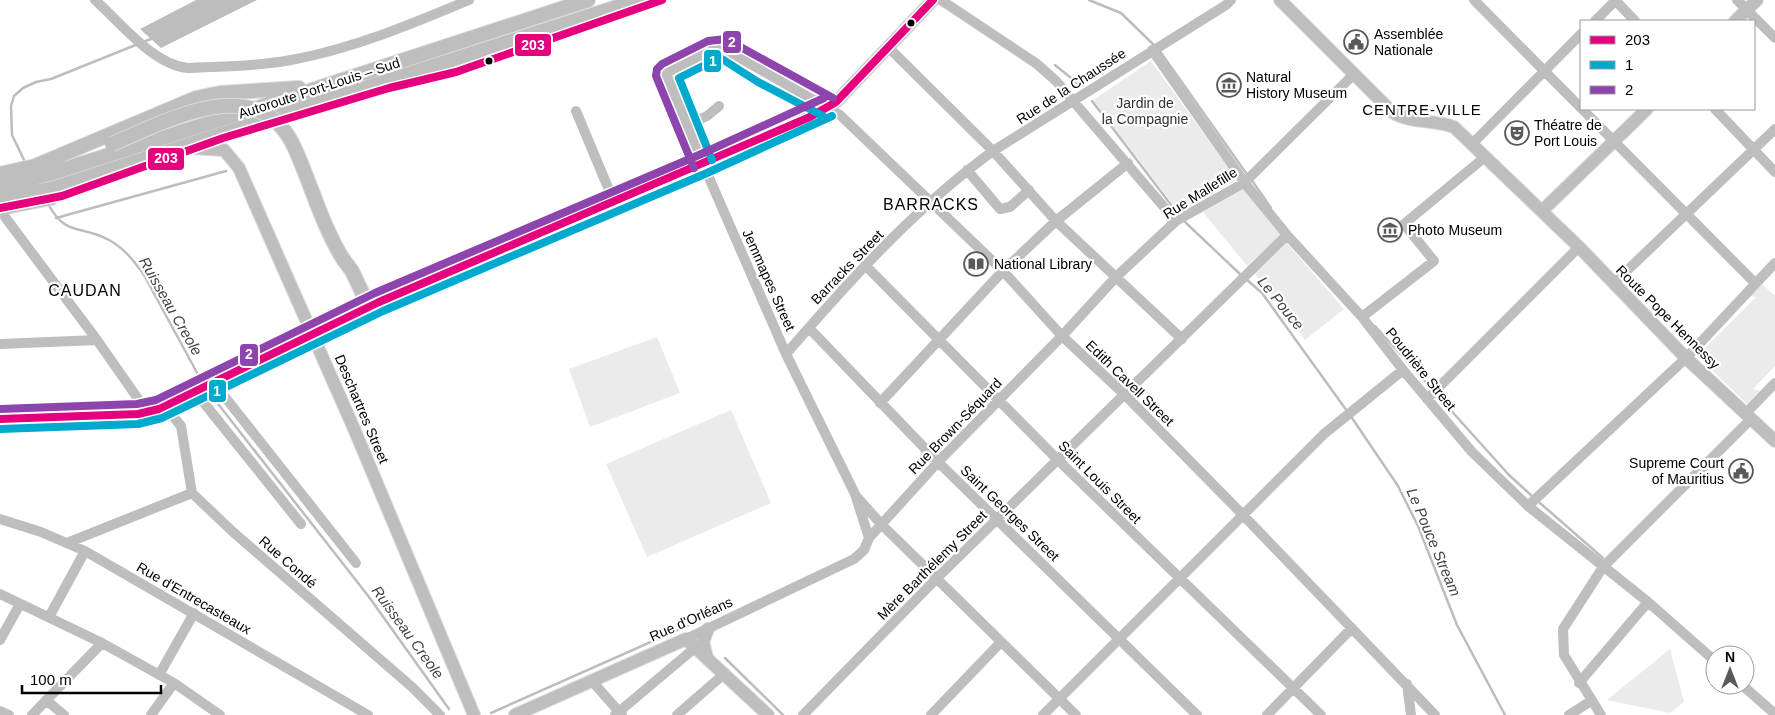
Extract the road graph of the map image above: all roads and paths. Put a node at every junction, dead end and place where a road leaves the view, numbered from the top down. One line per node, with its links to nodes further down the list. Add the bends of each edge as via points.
1 (95, 0): 2 (street, via 169,64 188,68 291,60 345,46)
2 (469, 0)
3 (588, 0): 24 (highway, Autoroute Port-Louis – Sud)
4 (639, 0): 25 (highway, Autoroute Port-Louis – Sud)
5 (933, 0): 19 (main road)
6 (941, 0): 26 (street, via 1037,64)
7 (1280, 0): 23 (main road, Route Pope Hennessy)
8 (1474, 0): 21 (street)
9 (1616, 0): 14 (street); 15 (street)
10 (1737, 0): 13 (street)
11 (1757, 0): 13 (main road)
12 (1226, 2): 20 (street, Rue de la Chaussée)
13 (1746, 9): 16 (main road); 18 (street)
14 (1596, 20)
15 (1634, 20)
16 (1735, 20)
17 (1580, 35): 21 (street)
18 (1775, 38)
19 (889, 48): 29 (main road); 39 (street)
20 (1155, 48): 26 (street, Rue de la Chaussée); 48 (street, Poudrière Street)
21 (1545, 70): 28 (street); 37 (street)
22 (666, 73): 29 (street, Edith Cavell Street, via 712,50 724,50); 34 (street, Jemmapes Street)
23 (1353, 74): 37 (main road, Route Pope Hennessy, via 1401,118 1442,122 1454,127); 48 (street, Rue Mallefille)
24 (335, 82): 46 (highway, Autoroute Port-Louis – Sud); 47 (highway, via 196,98)
25 (334, 98): 38 (highway, via 294,116); 49 (highway, Autoroute Port-Louis – Sud, via 162,152)
26 (1074, 101): 39 (street, Rue de la Chaussée); 42 (street)
27 (719, 106): 34 (street, via 708,116)
28 (1580, 106)
29 (828, 107): 43 (main road); 53 (street, Edith Cavell Street)
30 (1584, 110): 36 (street)
31 (1645, 110): 36 (main road)
32 (1716, 110): 40 (street)
33 (576, 111): 52 (street)
34 (687, 125): 43 (street, Jemmapes Street)
35 (1775, 129): 40 (street)
36 (1613, 142): 54 (main road); 56 (street)
37 (1472, 144): 41 (main road, Route Pope Hennessy)
38 (192, 148): 49 (highway); 70 (main road, Deschartres Street, via 216,148 231,157)
39 (994, 151): 44 (street, Rue de la Chaussée); 50 (street)
40 (1754, 151): 45 (street); 56 (street)
41 (1485, 157): 54 (main road, Route Pope Hennessy); 68 (street, via 1404,224 1434,261)
42 (1128, 163): 57 (street); 58 (street)
43 (703, 164): 52 (main road); 76 (street, Jemmapes Street)
44 (967, 170): 50 (street, via 1000,209 1010,207); 53 (street, Rue de la Chaussée)
45 (1775, 172)
46 (51, 173): 47 (highway); 67 (highway, bridge, via 68,162 204,108 238,106 260,113 280,126 293,144 330,238 352,271)
47 (2, 178)
48 (1244, 183): 58 (street, Rue Mallefille); 59 (street, Poudrière Street)
49 (60, 190): 51 (highway); 55 (highway)
50 (1029, 190): 57 (street)
51 (0, 198)
52 (614, 202): 67 (main road)
53 (931, 202): 62 (street, Barracks Street); 63 (street, Edith Cavell Street)
54 (1542, 211): 60 (main road, Route Pope Hennessy)
55 (2, 212): 73 (street)
56 (1685, 214): 65 (street); 66 (street)
57 (1056, 221): 63 (street); 64 (street)
58 (1176, 221): 64 (street, Rue Mallefille)
59 (1287, 235): 68 (street, Poudrière Street); 72 (street, Mère Barthélemy Street)
60 (1579, 247): 65 (main road, Route Pope Hennessy); 82 (street)
61 (1775, 263): 66 (street)
62 (865, 265): 69 (street, Barracks Street); 74 (street, Saint Louis Street)
63 (1003, 271): 71 (street, Edith Cavell Street); 74 (street)
64 (1116, 277): 71 (street, Rue Mallefille); 72 (street)
65 (1614, 283): 77 (main road, Route Pope Hennessy)
66 (1755, 284): 77 (street)
67 (369, 306): 70 (main road)
68 (1364, 314): 78 (street, Poudrière Street)
69 (809, 328): 76 (street, Barracks Street); 84 (street, Saint Georges Street)
70 (313, 332): 80 (main road); 131 (main road, Deschartres Street)
71 (1062, 336): 81 (street, Edith Cavell Street); 83 (street, Rue Brown-Séquard)
72 (1182, 339): 81 (street, Mère Barthélemy Street)
73 (97, 340): 75 (street); 85 (street)
74 (939, 340): 83 (street, Saint Louis Street); 84 (street)
75 (0, 344)
76 (786, 354): 92 (street, Jemmapes Street)
77 (1686, 358): 86 (main road, Route Pope Hennessy); 93 (street)
78 (1403, 370): 82 (street, Poudrière Street); 94 (street, via 1339,421)
79 (1775, 384): 86 (street)
80 (208, 386): 85 (main road); 97 (street); 102 (street, via 221,392)
81 (1124, 394): 89 (street, Mère Barthélemy Street); 94 (street, Edith Cavell Street)
82 (1427, 399): 93 (street, Poudrière Street, via 1472,452)
83 (999, 400): 89 (street, Saint Louis Street); 90 (street, Rue Brown-Séquard)
84 (880, 403): 90 (street, Saint Georges Street)
85 (153, 411): 87 (main road); 91 (street, via 172,415 181,426)
86 (1748, 416): 88 (main road, Route Pope Hennessy); 103 (street)
87 (0, 419)
88 (1775, 441)
89 (1058, 460): 96 (street, Mère Barthélemy Street); 105 (street, Saint Louis Street)
90 (938, 462): 96 (street, Saint Georges Street); 98 (street, Rue Brown-Séquard)
91 (192, 493): 100 (street); 134 (street, Rue Condé)
92 (855, 494): 98 (street, Jemmapes Street); 99 (street, Jemmapes Street)
93 (1528, 506): 103 (street, Poudrière Street)
94 (1243, 515): 105 (street); 111 (street, Edith Cavell Street)
95 (0, 519): 100 (street, Rue d'Entrecasteaux)
96 (998, 520): 104 (street, Mère Barthélemy Street); 113 (street, Saint Georges Street)
97 (301, 524)
98 (881, 524): 99 (street, Rue Brown-Séquard); 104 (street, Jemmapes Street)
99 (869, 538): 112 (street, Rue d'Orléans, via 864,550 854,560)
100 (68, 542): 101 (street, Rue d'Entrecasteaux)
101 (84, 551): 109 (street, Rue d'Entrecasteaux); 110 (street)
102 (356, 564)
103 (1603, 567): 107 (street, Poudrière Street); 124 (street, via 1563,629 1564,655)
104 (937, 578): 115 (street, Jemmapes Street); 148 (street, Mère Barthélemy Street)
105 (1179, 579): 113 (street); 126 (street, Saint Louis Street)
106 (0, 594): 108 (street)
107 (1648, 602): 118 (street, Poudrière Street); 124 (street)
108 (20, 604): 110 (street); 114 (street)
109 (194, 613): 120 (street); 142 (street, Rue d'Entrecasteaux)
110 (49, 617): 116 (street)
111 (1352, 628): 125 (street, Edith Cavell Street); 126 (street)
112 (708, 629): 117 (street, Rue d'Orléans); 119 (main road, via 703,642 704,652)
113 (1119, 639): 128 (street); 152 (street, Saint Georges Street)
114 (0, 640)
115 (1001, 642): 128 (street, Jemmapes Street); 149 (street)
116 (102, 643): 120 (street); 129 (street)
117 (690, 643): 119 (main road); 122 (main road, Rue d'Orléans); 135 (street)
118 (1705, 652)
119 (710, 660): 121 (main road)
120 (159, 674): 123 (street)
121 (724, 674): 146 (street); 147 (main road)
122 (591, 680): 133 (main road, Rue d'Orléans); 135 (street)
123 (174, 683): 140 (street); 141 (street)
124 (1579, 683): 130 (street)
125 (1407, 684): 155 (street); 156 (street, Edith Cavell Street)
126 (1294, 688): 153 (street); 154 (street, Saint Louis Street)
127 (1753, 695): 136 (street)
128 (1060, 698): 150 (street); 151 (street, Jemmapes Street)
129 (46, 700): 138 (street); 139 (street)
130 (1591, 701): 157 (street); 158 (street)
131 (468, 702): 143 (main road); 144 (main road, Deschartres Street)
132 (0, 711): 137 (street)
133 (530, 712): 145 (main road, Rue d'Orléans)
134 (439, 714)
135 (619, 714)
136 (1775, 714)
137 (9, 715)
138 (32, 715)
139 (64, 715)
140 (151, 715)
141 (220, 715)
142 (368, 715)
143 (464, 715)
144 (474, 715)
145 (515, 715)
146 (677, 715)
147 (768, 715)
148 (803, 715)
149 (931, 715)
150 (1043, 715)
151 (1076, 715)
152 (1196, 715)
153 (1267, 715)
154 (1321, 715)
155 (1412, 715)
156 (1435, 715)
157 (1569, 715)
158 (1601, 715)

